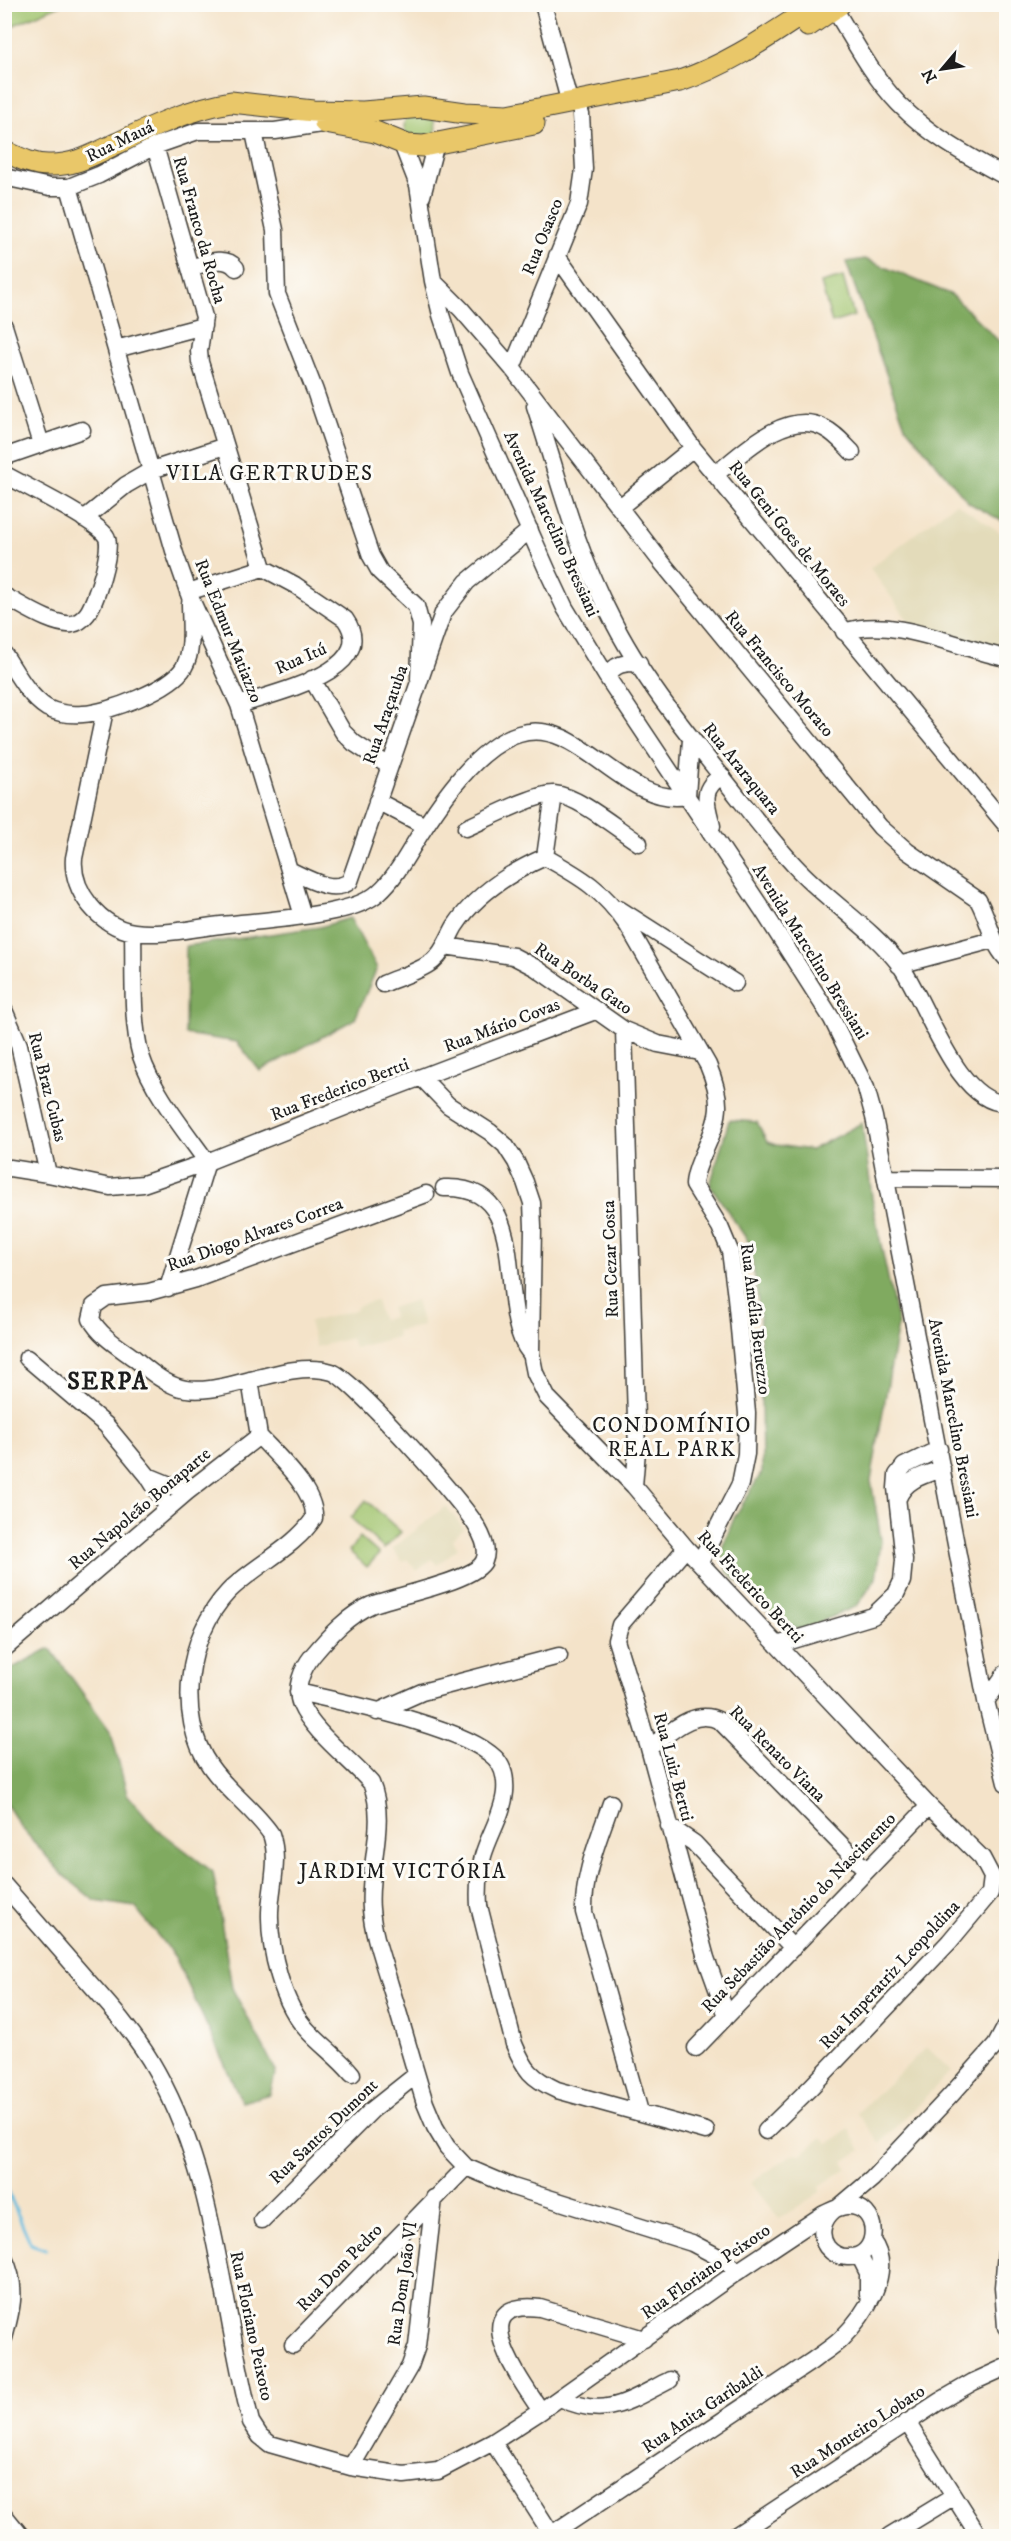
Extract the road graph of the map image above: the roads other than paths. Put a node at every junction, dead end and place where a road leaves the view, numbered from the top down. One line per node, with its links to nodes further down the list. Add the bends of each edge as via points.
1 (543, 4): 5 (street, Rua Osasco)
2 (831, 6): 5 (main road, via 751,64 711,85); 14 (street, via 898,103 932,133)
3 (407, 107): 4 (main road); 6 (main road, via 313,111 231,102); 10 (main road, via 397,124)
4 (430, 107): 5 (main road, via 508,115); 9 (main road, via 440,123)
5 (575, 109): 9 (main road); 17 (street, Rua Osasco, via 584,169 579,204)
6 (200, 111): 7 (main road); 12 (main road, via 158,124 77,162 46,165)
7 (328, 123): 8 (street, Rua Mauá); 10 (main road, via 375,132)
8 (254, 132): 11 (street, Rua Mauá, via 198,131); 49 (street, via 275,230 278,294 371,556 380,572 416,606 421,625)
9 (436, 143): 10 (main road); 16 (street)
10 (402, 144): 16 (street, Avenida Marcelino Bressiani)
11 (155, 146): 15 (street, Rua Mauá); 18 (street, Rua Franco da Rocha)
12 (4, 151)
13 (4, 177): 15 (street, Rua Mauá)
14 (1006, 177)
15 (69, 187): 25 (street, Rua Edmur Matiazzo)
16 (421, 202): 20 (street, Avenida Marcelino Bressiani)
17 (556, 256): 26 (street, Rua Osasco); 31 (street, Rua Geni Goes de Moraes)
18 (190, 268): 19 (street, via 223,260); 24 (street, Rua Franco da Rocha)
19 (236, 268)
20 (433, 281): 21 (street, Avenida Marcelino Bressiani); 22 (street)
21 (441, 315): 22 (street, via 454,314); 39 (street, Avenida Marcelino Bressiani, via 460,373)
22 (472, 322): 26 (street)
23 (4, 326): 29 (street)
24 (203, 326): 25 (street); 30 (street, Rua Franco da Rocha, via 201,362)
25 (116, 350): 34 (street, Rua Edmur Matiazzo)
26 (512, 368): 27 (street)
27 (532, 397): 37 (street, Rua Francisco Morato); 46 (street, Rua Araraquara, via 589,567 609,615)
28 (82, 430): 29 (street)
29 (40, 444): 33 (street)
30 (225, 446): 34 (street); 40 (street, Rua Franco da Rocha)
31 (693, 448): 36 (street, Rua Geni Goes de Moraes); 37 (street)
32 (852, 452): 36 (street, via 822,426 800,423 763,436)
33 (4, 457)
34 (152, 470): 38 (street, via 126,485); 41 (street, Rua Edmur Matiazzo)
35 (4, 474): 38 (street)
36 (716, 475): 43 (street, Rua Geni Goes de Moraes)
37 (620, 507): 70 (street, Rua Francisco Morato, via 880,827 907,851 978,900)
38 (84, 519): 42 (street, via 109,541 88,614 77,623 55,622)
39 (530, 531): 47 (street, Avenida Marcelino Bressiani, via 566,608); 49 (street, Rua Araçatuba, via 454,597 443,613)
40 (263, 568): 41 (street); 48 (street, Rua Itú, via 330,608 351,627 354,642 350,653 341,664)
41 (189, 595): 50 (street, Rua Edmur Matiazzo); 51 (street, via 189,653 185,666 168,683)
42 (4, 596)
43 (844, 632): 45 (street, via 868,627 892,629); 60 (street, Rua Geni Goes de Moraes)
44 (4, 654): 51 (street, via 48,708 83,714)
45 (1006, 658)
46 (639, 663): 47 (street, via 619,664); 52 (street, Rua Araraquara)
47 (607, 676): 54 (street, Avenida Marcelino Bressiani)
48 (312, 679): 50 (street, Rua Itú); 53 (street, via 343,732)
49 (419, 679): 53 (street, Rua Araçatuba)
50 (239, 705): 66 (street, Rua Edmur Matiazzo)
51 (105, 710): 69 (street, via 73,873 84,898 97,912)
52 (691, 740): 55 (street, Rua Araraquara); 58 (street)
53 (389, 766): 59 (street, Rua Araçatuba)
54 (673, 775): 56 (street, via 664,787); 58 (street, Avenida Marcelino Bressiani)
55 (722, 776): 63 (street, via 706,792); 73 (street, Rua Araraquara, via 795,867)
56 (643, 789): 58 (street, via 668,798); 61 (street, via 551,733 519,733 485,753)
57 (554, 794): 62 (street); 64 (street, via 579,804); 65 (street)
58 (687, 796): 63 (street, Avenida Marcelino Bressiani)
59 (377, 801): 61 (street); 66 (street, Rua Araçatuba, via 350,881 338,887 328,886)
60 (1005, 821)
61 (425, 826): 68 (street, via 379,892 354,906)
62 (466, 828)
63 (715, 839): 85 (street, Avenida Marcelino Bressiani, via 807,978 854,1060 874,1117)
64 (639, 843)
65 (545, 857): 67 (street, via 596,887); 71 (street, via 519,868 494,887 463,916)
66 (289, 870): 68 (street, Rua Edmur Matiazzo)
67 (615, 907): 75 (street); 79 (street, Rua Amélia Beruezzo)
68 (303, 915): 69 (street, via 166,932)
69 (133, 932): 82 (street, via 141,1056 149,1075)
70 (993, 940): 72 (street, Rua Francisco Morato); 73 (street)
71 (445, 946): 74 (street, via 428,964); 77 (street, Rua Borba Gato, via 513,956)
72 (1006, 958)
73 (899, 965): 81 (street, Rua Araraquara, via 952,1063 971,1084)
74 (383, 984)
75 (735, 984)
76 (4, 1010): 84 (street, Rua Braz Cubas, via 19,1045)
77 (595, 1011): 78 (street, Rua Borba Gato); 80 (street, Rua Mário Covas)
78 (624, 1030): 79 (street, Rua Borba Gato, via 658,1044); 97 (street, Rua Cezar Costa, via 637,1452)
79 (700, 1052): 102 (street, Rua Amélia Beruezzo, via 715,1081 720,1110 696,1169 694,1185 730,1251 747,1413 746,1454 740,1484)
80 (422, 1078): 82 (street, Rua Frederico Bertti); 90 (street, Rua Frederico Bertti, via 448,1105 505,1145 525,1182 532,1203 533,1227)
81 (1004, 1107)
82 (207, 1162): 84 (street, Rua Frederico Bertti, via 126,1187); 89 (street)
83 (10, 1168): 84 (street, Rua Frederico Bertti)
84 (48, 1174)
85 (886, 1178): 86 (street); 94 (street, Avenida Marcelino Bressiani)
86 (1006, 1179)
87 (444, 1188): 90 (street, Rua Frederico Bertti, via 469,1190 481,1196 498,1217 508,1251 519,1333)
88 (426, 1194): 89 (street, Rua Diogo Alvares Correa)
89 (168, 1288): 92 (street, Rua Diogo Alvares Correa, via 99,1300 91,1319 102,1333 177,1387 190,1390)
90 (531, 1353): 97 (street, Rua Frederico Bertti, via 535,1373 548,1396)
91 (27, 1358): 96 (street, via 106,1425)
92 (250, 1380): 93 (street); 107 (street, via 320,1369 342,1378 450,1490 476,1524 486,1548 484,1560 470,1574 370,1606 351,1617 308,1662)
93 (259, 1436): 98 (street, Rua Napoleão Bonaparte); 123 (street, via 305,1488 314,1518 304,1532 236,1586 215,1608 193,1660 189,1689 192,1724 209,1766 271,1834 276,1862 270,1935 290,2004 308,2031)
94 (939, 1449): 95 (street, Avenida Marcelino Bressiani); 99 (street, via 900,1470)
95 (942, 1468): 99 (street, via 912,1480); 108 (street, Avenida Marcelino Bressiani)
96 (148, 1476): 98 (street); 100 (street)
97 (634, 1486): 101 (street, Rua Frederico Bertti)
98 (187, 1492): 100 (street, Rua Napoleão Bonaparte)
99 (897, 1498): 103 (street, via 904,1560 896,1594 873,1616)
100 (168, 1508): 104 (street, Rua Napoleão Bonaparte)
101 (686, 1548): 102 (street, Rua Frederico Bertti); 110 (street, Rua Luiz Bertti, via 634,1607 616,1634)
102 (700, 1562): 103 (street, Rua Frederico Bertti)
103 (777, 1645): 113 (street, Rua Frederico Bertti)
104 (4, 1649)
105 (559, 1656): 109 (street, via 422,1692)
106 (1006, 1672): 108 (street)
107 (298, 1692): 109 (street); 124 (street, via 311,1720 358,1769 377,1797 371,1912)
108 (986, 1701): 111 (street, Avenida Marcelino Bressiani)
109 (377, 1712): 125 (street, via 458,1736 483,1749 502,1767 505,1793 483,1857 478,1906 514,2044 529,2073 539,2081 557,2090)
110 (649, 1748): 114 (street, Rua Luiz Bertti); 116 (street, Rua Renato Viana, via 694,1717 710,1716 720,1721)
111 (1006, 1783)
112 (611, 1803): 125 (street, via 588,1872 584,1912)
113 (929, 1806): 115 (street, Rua Frederico Bertti); 116 (street, Rua Sebastião Antônio do Nascimento)
114 (669, 1826): 118 (street, via 694,1843); 119 (street, Rua Luiz Bertti, via 706,1958)
115 (959, 1835): 127 (street, Rua Imperatriz Leopoldina, via 988,1867 992,1877 990,1893 914,1980)
116 (866, 1870): 118 (street, Rua Sebastião Antônio do Nascimento)
117 (4, 1885): 152 (street, Rua Floriano Peixoto, via 123,2023 157,2070 172,2102 198,2170 251,2422 270,2444)
118 (794, 1948): 119 (street, Rua Sebastião Antônio do Nascimento)
119 (727, 2016): 122 (street, Rua Sebastião Antônio do Nascimento)
120 (1006, 2026): 121 (street, Rua Floriano Peixoto)
121 (1001, 2045): 129 (street, Rua Floriano Peixoto)
122 (696, 2048)
123 (352, 2074)
124 (416, 2075): 128 (street, via 435,2127); 133 (street, Rua Santos Dumont, via 372,2110)
125 (640, 2112): 126 (street)
126 (706, 2131)
127 (766, 2131)
128 (466, 2167): 130 (street, Rua Dom Pedro); 140 (street, via 513,2187 692,2243 726,2261)
129 (872, 2179): 131 (street, Rua Floriano Peixoto); 132 (street)
130 (434, 2198): 145 (street, Rua Dom Pedro); 152 (street, Rua Dom João Vl, via 417,2346 410,2366)
131 (836, 2209): 132 (street, via 853,2206); 134 (street, Rua Floriano Peixoto, via 813,2219); 135 (street, via 824,2221)
132 (866, 2213): 136 (street, via 873,2227)
133 (262, 2220)
134 (797, 2232): 135 (street, Rua Floriano Peixoto); 140 (street, Rua Floriano Peixoto)
135 (823, 2237): 138 (street, via 834,2253 849,2258)
136 (872, 2241): 138 (street); 141 (street, Rua Anita Garibaldi, via 879,2254 881,2272)
137 (1006, 2253): 142 (street)
138 (859, 2255): 141 (street, via 868,2273)
139 (4, 2258): 143 (street, via 15,2288)
140 (737, 2272): 144 (street, Rua Floriano Peixoto)
141 (867, 2304): 156 (street, Rua Anita Garibaldi, via 841,2339 812,2361)
142 (1006, 2327)
143 (4, 2338)
144 (644, 2339): 148 (street, Rua Floriano Peixoto); 149 (street, via 540,2308 524,2306 506,2314 499,2332 502,2344)
145 (293, 2345)
146 (1006, 2367): 150 (street, Rua Monteiro Lobato)
147 (670, 2380): 148 (street, via 620,2404 600,2409)
148 (560, 2398): 149 (street, Rua Floriano Peixoto)
149 (541, 2411): 151 (street, Rua Floriano Peixoto)
150 (907, 2422): 153 (street); 157 (street, Rua Monteiro Lobato)
151 (493, 2442): 152 (street, Rua Floriano Peixoto, via 438,2471 404,2475); 156 (street)
152 (351, 2467)
153 (953, 2497): 158 (street); 159 (street)
154 (4, 2515): 155 (street)
155 (21, 2536)
156 (551, 2536)
157 (735, 2536)
158 (889, 2536)
159 (979, 2536)

